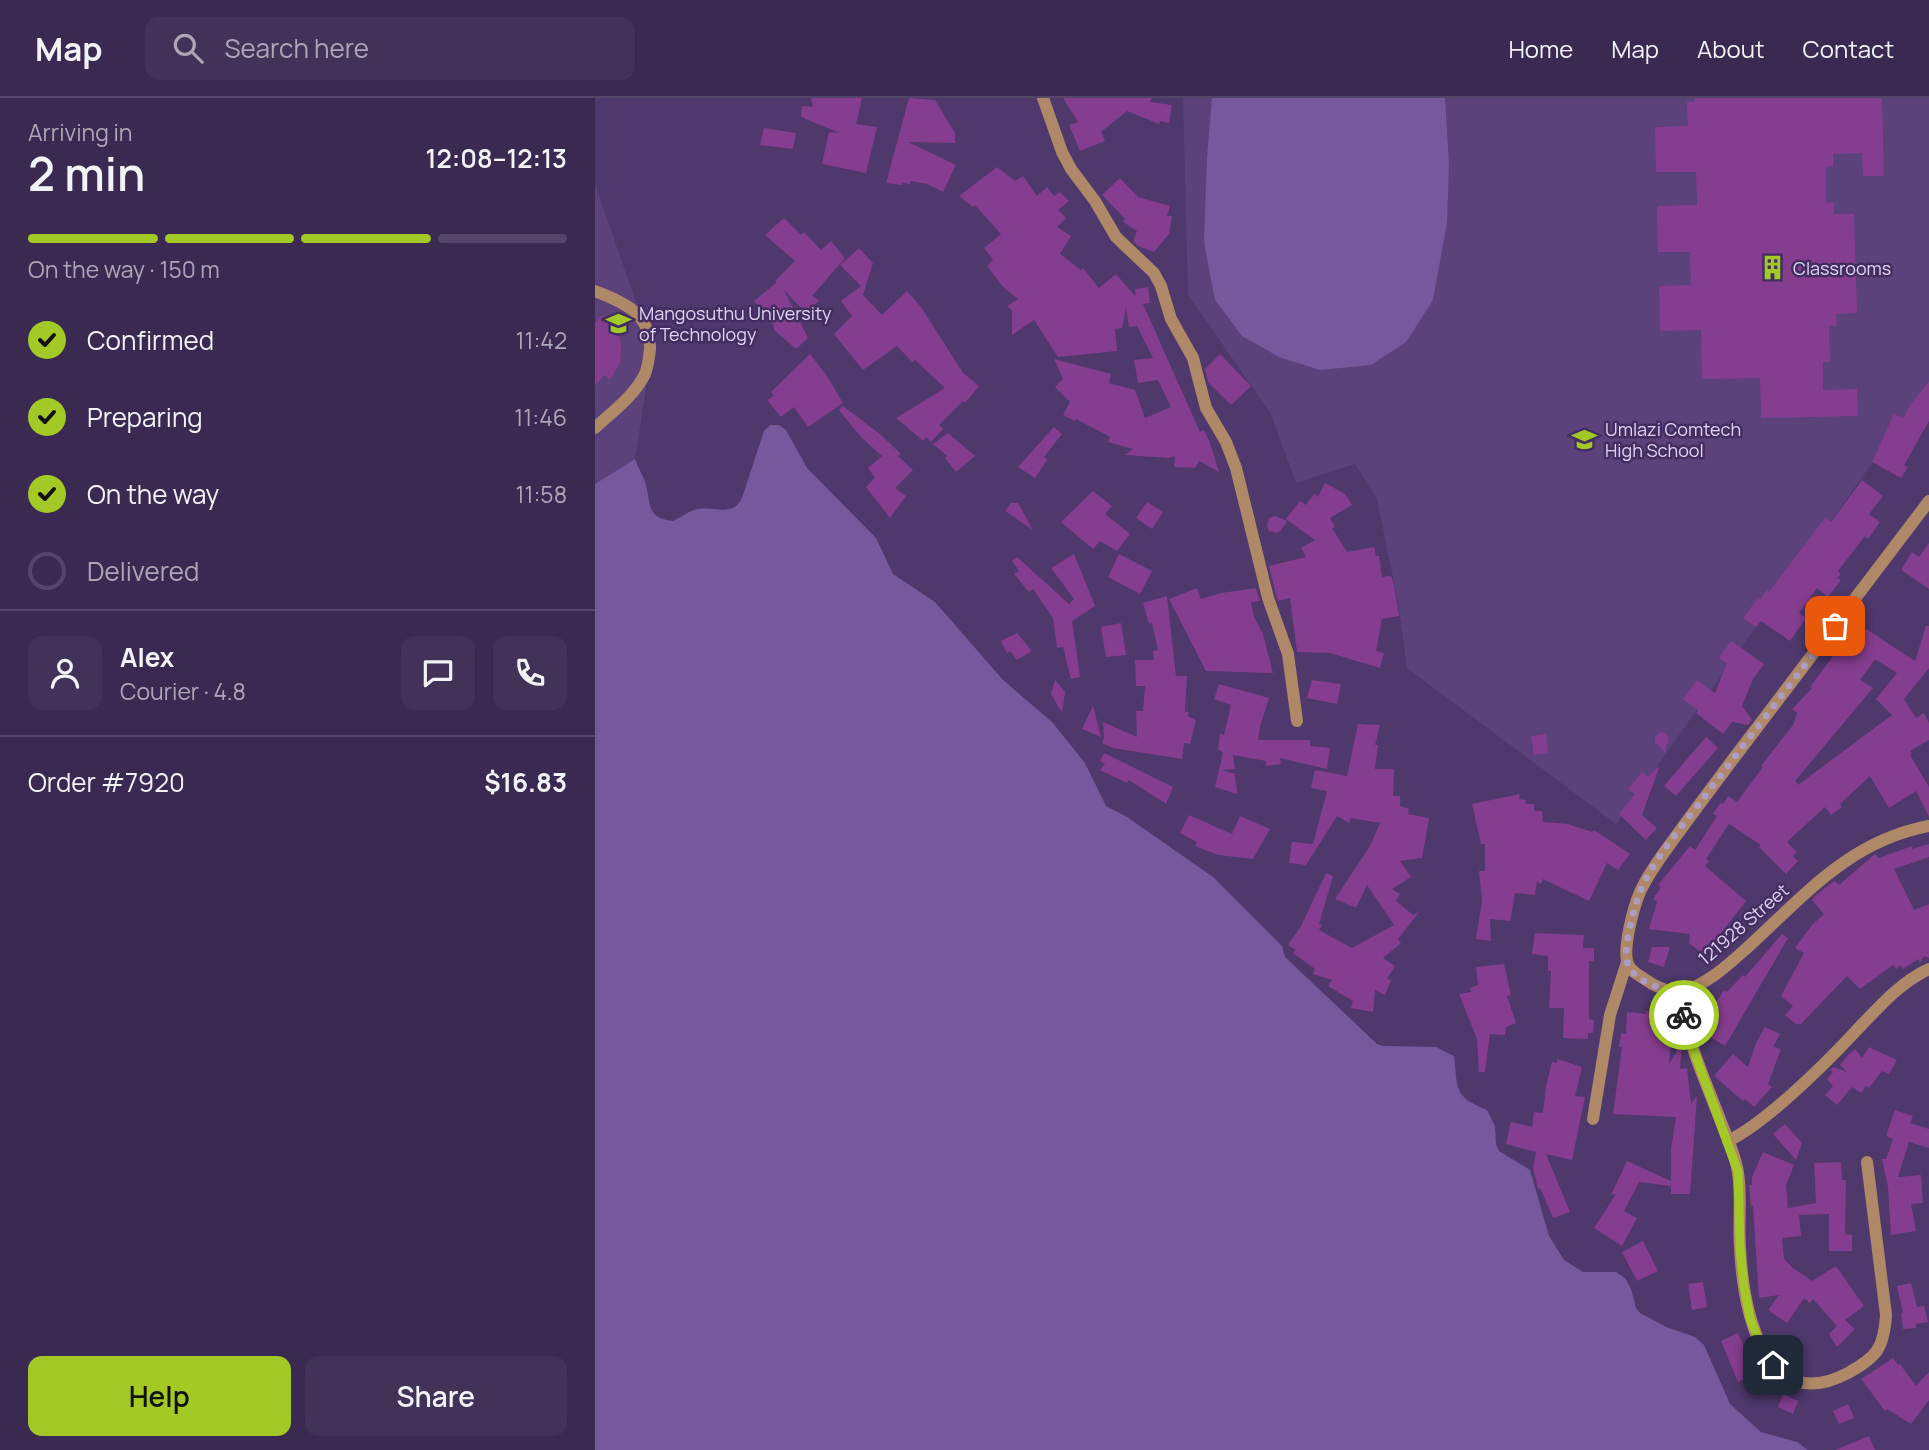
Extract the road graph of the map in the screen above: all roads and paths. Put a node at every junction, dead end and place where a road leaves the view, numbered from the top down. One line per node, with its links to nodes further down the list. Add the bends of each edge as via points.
1 (1043, 98): 5 (street, via 1071,169 1116,237 1154,272 1171,319 1193,358 1206,408 1236,468 1268,598 1288,654)
2 (595, 291): 3 (street, via 635,310 650,339 645,375)
3 (595, 428)
4 (1929, 501): 7 (street, via 1649,874 1634,912)
5 (1297, 721)
6 (1929, 827): 9 (street, 121928 Street, via 1873,844 1845,860 1733,960)
7 (1627, 962): 9 (street, via 1652,985); 10 (street, via 1610,1015)
8 (1929, 969): 11 (street, via 1903,985 1787,1096)
9 (1681, 991): 11 (street, via 1687,1032)
10 (1593, 1119)
11 (1728, 1141): 12 (street, via 1738,1172 1740,1248 1750,1318 1773,1365 1798,1383 1816,1385 1847,1373 1876,1354 1885,1336)
12 (1867, 1162)

